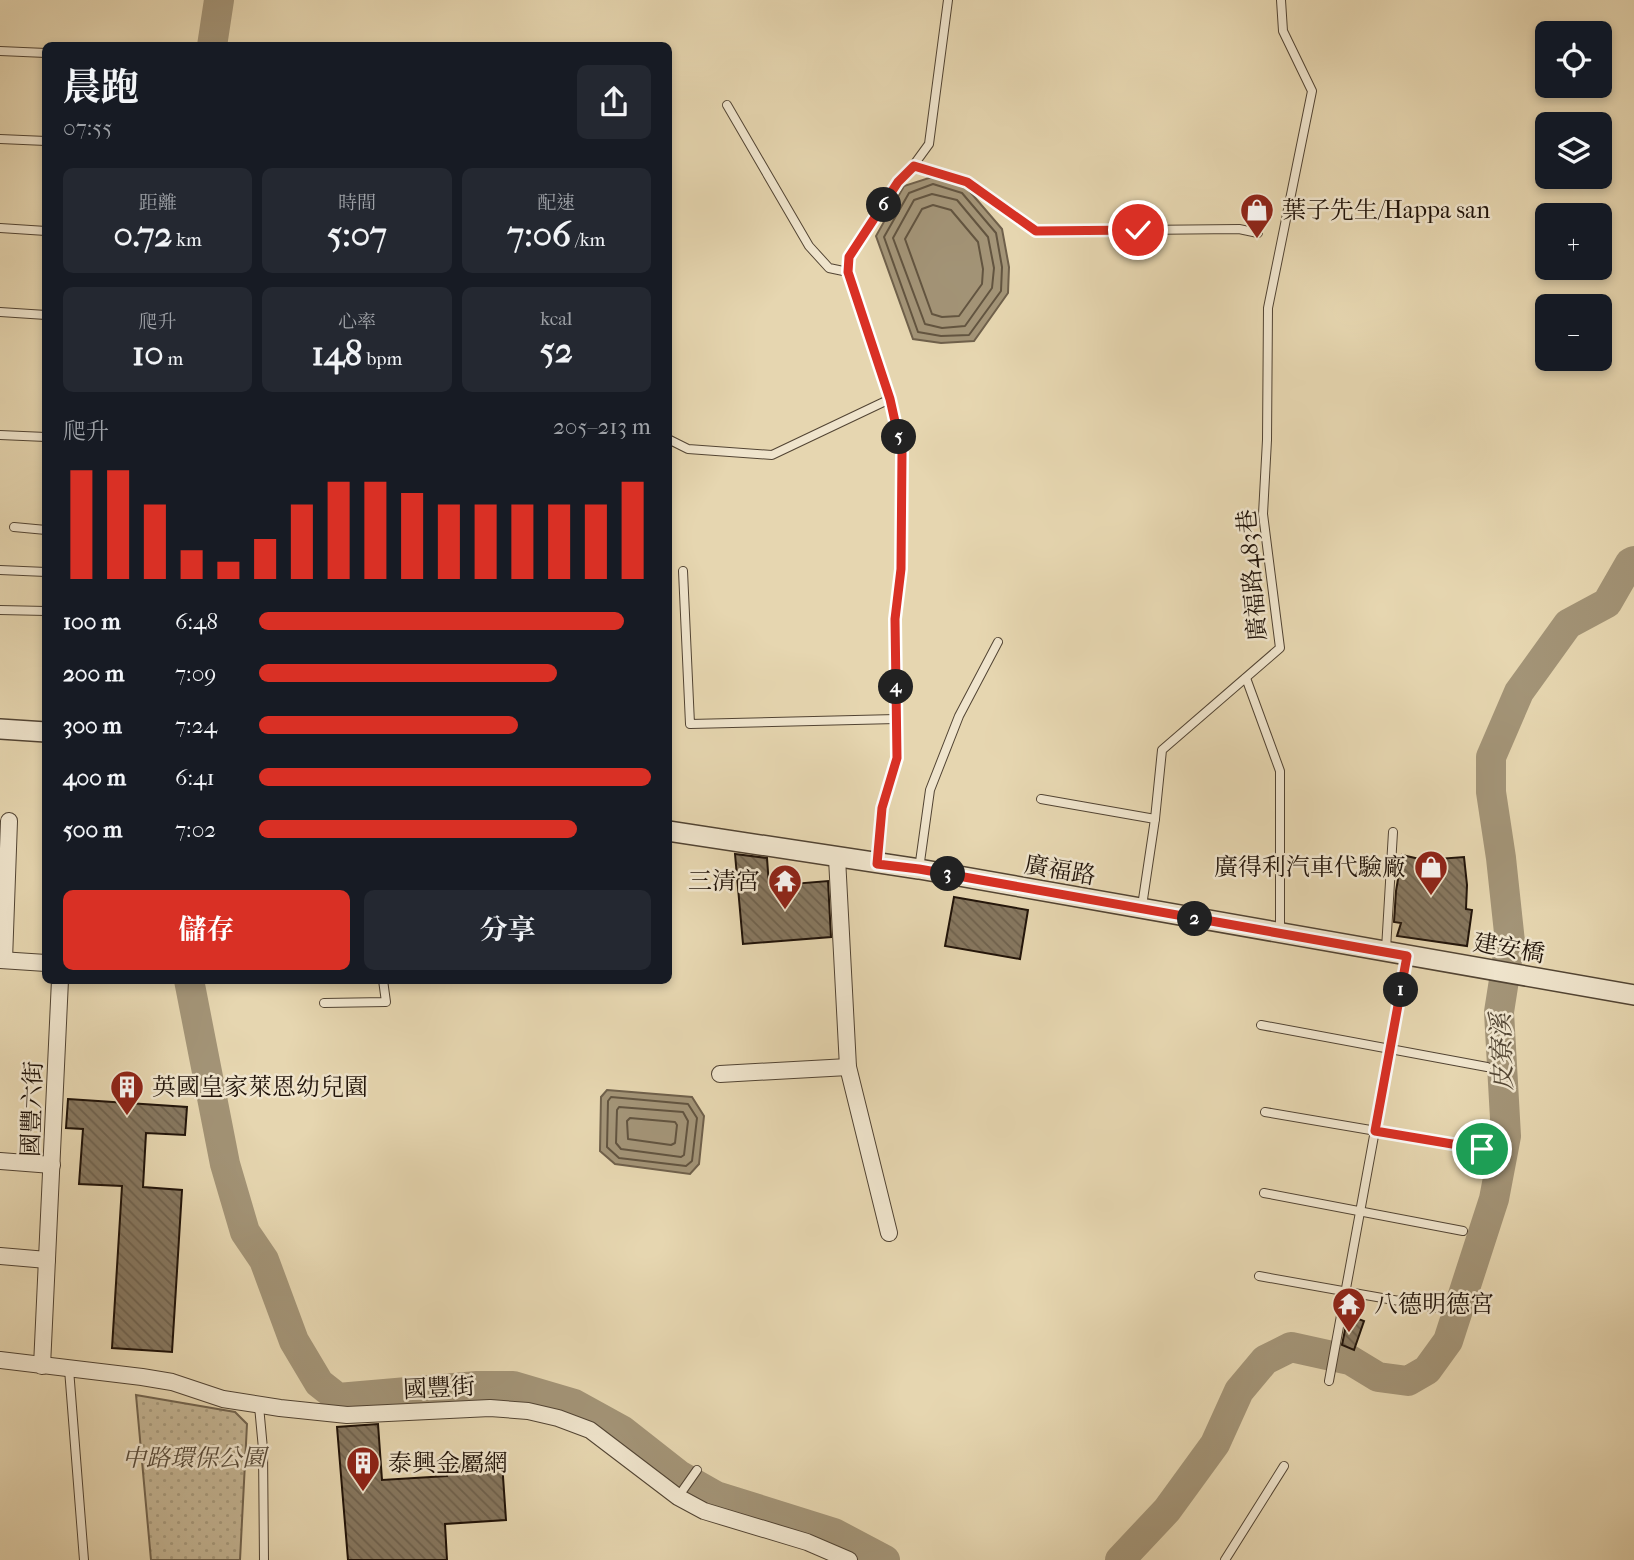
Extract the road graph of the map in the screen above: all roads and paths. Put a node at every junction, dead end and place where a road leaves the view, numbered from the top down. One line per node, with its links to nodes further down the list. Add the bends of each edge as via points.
1 (948, 0): 8 (lane, via 929,144)
2 (1281, 0): 27 (lane, 廣福路483巷, via 1283,31 1312,91 1268,308 1263,514 1280,648)
3 (0, 51): 4 (lane)
4 (42, 53)
5 (727, 106): 12 (lane, via 808,246 829,268)
6 (0, 139): 7 (lane)
7 (42, 141)
8 (914, 166): 11 (lane, via 967,182 1036,231 1239,229); 12 (lane, via 898,182 849,257)
9 (0, 228): 10 (lane)
10 (42, 231)
11 (1258, 233)
12 (848, 272): 15 (lane)
13 (0, 312): 14 (lane)
14 (42, 315)
15 (890, 399): 18 (lane, via 772,455 688,449); 28 (lane, via 902,453)
16 (0, 435): 17 (lane)
17 (42, 437)
18 (672, 441)
19 (14, 527): 20 (lane)
20 (42, 530)
21 (0, 570): 23 (lane)
22 (683, 571): 28 (lane, via 690,724)
23 (42, 572)
24 (0, 610): 25 (lane)
25 (42, 611)
26 (998, 642): 38 (lane, via 959,716 930,790)
27 (1246, 678): 32 (lane, 廣福路483巷, via 1162,750); 40 (lane, via 1280,771)
28 (896, 719): 37 (lane, via 897,758 882,808)
29 (0, 729): 30 (street)
30 (42, 732)
31 (1041, 799): 32 (lane)
32 (1155, 819): 39 (lane, 廣福路483巷)
33 (9, 821): 43 (street)
34 (672, 832): 36 (street, 廣福路)
35 (1393, 832): 41 (lane)
36 (837, 858): 37 (street, 廣福路); 52 (street)
37 (877, 864): 38 (street, 廣福路)
38 (919, 869): 39 (street, 廣福路)
39 (1142, 909): 40 (street, 廣福路)
40 (1280, 934): 41 (street, 廣福路)
41 (1386, 952): 42 (street, 廣福路)
42 (1407, 956): 44 (street, 廣福路); 51 (lane)
43 (2, 960): 45 (street)
44 (1443, 962): 48 (street, 建安橋)
45 (42, 963)
46 (60, 984): 59 (street, 國豐六街)
47 (384, 984): 49 (lane, via 386,1002)
48 (1634, 995)
49 (324, 1003)
50 (1261, 1025): 51 (lane)
51 (1390, 1051): 53 (lane); 56 (lane)
52 (848, 1067): 54 (street); 63 (street)
53 (1487, 1067)
54 (720, 1074)
55 (1265, 1112): 56 (lane)
56 (1375, 1131): 57 (lane); 61 (lane)
57 (1482, 1149)
58 (0, 1161): 59 (street)
59 (52, 1165): 65 (street, 國豐六街)
60 (1264, 1193): 61 (lane)
61 (1361, 1210): 62 (lane); 67 (lane)
62 (1462, 1231)
63 (889, 1233)
64 (0, 1256): 65 (street)
65 (47, 1260): 70 (street, 國豐六街)
66 (1259, 1276): 67 (lane)
67 (1346, 1292): 68 (lane); 72 (lane)
68 (1444, 1309)
69 (0, 1360): 70 (street, 國豐街)
70 (42, 1366): 71 (street, 國豐街)
71 (69, 1369): 73 (street, 國豐街, via 172,1382); 77 (lane)
72 (1329, 1381)
73 (259, 1406): 76 (street, 國豐街, via 347,1415 490,1408 558,1418 590,1430); 78 (lane, via 264,1449)
74 (1284, 1466): 80 (lane)
75 (697, 1470): 76 (lane)
76 (678, 1497): 79 (street, 國豐街, via 704,1511 807,1542)
77 (84, 1560)
78 (264, 1560)
79 (849, 1560)
80 (1225, 1560)

